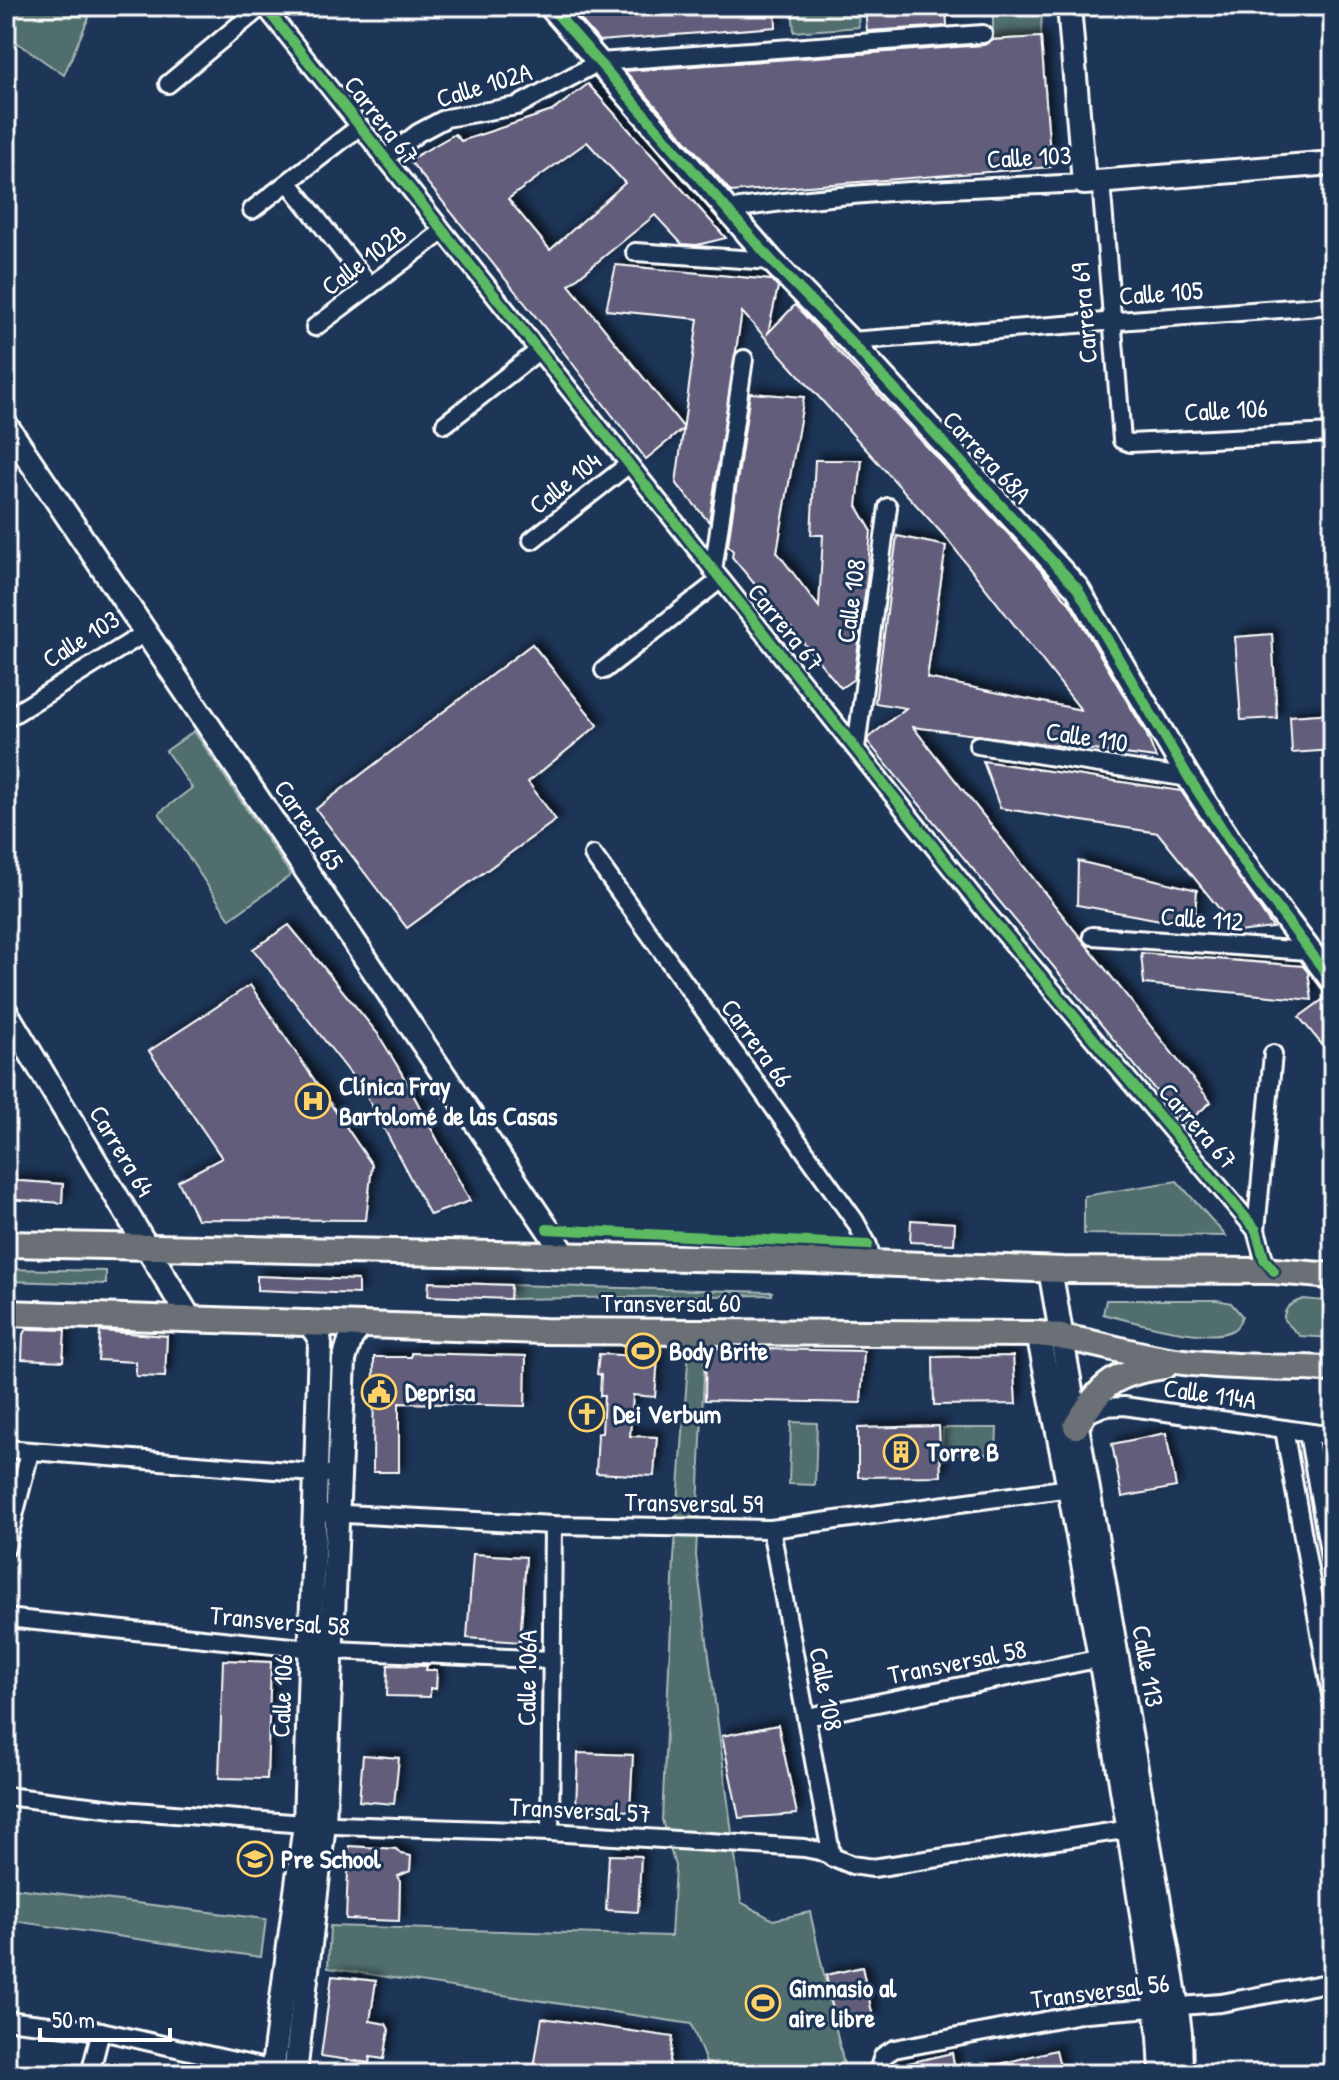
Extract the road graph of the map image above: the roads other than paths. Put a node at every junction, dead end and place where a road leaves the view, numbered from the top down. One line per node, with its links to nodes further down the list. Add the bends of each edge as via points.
1 (263, 6): 6 (street); 7 (street, Carrera 67)
2 (550, 6): 5 (street, Carrera 68A)
3 (1069, 6): 10 (street, Carrera 69)
4 (983, 34): 5 (street, Calle 102A)
5 (599, 62): 8 (street, Calle 102A, via 517,106 446,118); 13 (street, Carrera 68A)
6 (168, 84)
7 (359, 127): 8 (street, Carrera 67); 11 (street)
8 (384, 159): 14 (street, Carrera 67)
9 (1333, 163): 10 (street, Calle 103)
10 (1092, 182): 13 (street, Calle 103, via 909,191); 19 (street, Carrera 69)
11 (289, 183): 12 (street); 17 (street)
12 (252, 210)
13 (728, 210): 16 (street, Carrera 68A)
14 (442, 232): 17 (street, Calle 102B); 22 (street, Carrera 67)
15 (635, 252): 16 (street)
16 (772, 261): 21 (street, Carrera 68A)
17 (370, 286): 20 (street, Calle 102B)
18 (1333, 305): 19 (street, Calle 105)
19 (1112, 321): 21 (street, Calle 105); 27 (street, Carrera 69)
20 (315, 327)
21 (850, 341): 37 (street, Carrera 68A, via 1077,588)
22 (537, 352): 24 (street); 28 (street, Carrera 67)
23 (744, 359): 31 (street)
24 (445, 424)
25 (6, 425): 32 (street, Carrera 65)
26 (1333, 433): 27 (street, Calle 106)
27 (1122, 440)
28 (628, 465): 30 (street, Calle 104); 31 (street, Carrera 67)
29 (888, 507): 36 (street, Calle 108)
30 (532, 540)
31 (717, 576): 33 (street); 36 (street, Carrera 67)
32 (145, 633): 34 (street, Calle 103); 47 (street, Carrera 65)
33 (604, 670)
34 (6, 719)
35 (978, 745): 37 (street, Calle 110)
36 (856, 748): 44 (street, Carrera 67, via 985,911)
37 (1189, 778): 40 (street, Carrera 68A)
38 (593, 855): 48 (street, Carrera 66, via 855,1221)
39 (1092, 936): 40 (street, Calle 112)
40 (1308, 951): 41 (street, Carrera 68A)
41 (1333, 982)
42 (6, 1012): 46 (street, Carrera 64)
43 (1273, 1054): 44 (street)
44 (1256, 1230): 50 (street, Carrera 67, via 1264,1259)
45 (6, 1244): 46 (main road, Transversal 60)
46 (147, 1247): 47 (main road, Transversal 60); 53 (street, Carrera 64)
47 (566, 1256): 48 (main road, Transversal 60)
48 (872, 1263): 49 (main road, Transversal 60)
49 (1050, 1269): 50 (main road, Transversal 60); 56 (street, Calle 113)
50 (1274, 1271): 51 (main road, Transversal 60)
51 (1333, 1276)
52 (6, 1313): 53 (main road, Transversal 60)
53 (190, 1319): 54 (main road, Transversal 60)
54 (308, 1322): 55 (main road, Transversal 60); 65 (street, Calle 106, via 320,1344)
55 (362, 1324): 56 (main road, Transversal 60, via 544,1331); 65 (street, Calle 106, via 347,1346)
56 (1049, 1335): 57 (main road, Transversal 60); 59 (street, Calle 113); 66 (street, Calle 113)
57 (1185, 1362): 58 (main road, Transversal 60); 59 (main road, via 1119,1376)
58 (1333, 1369)
59 (1079, 1421): 60 (street, Calle 114A, via 1115,1405); 74 (street, Calle 113)
60 (1284, 1429): 61 (street, Calle 114A); 76 (street)
61 (1308, 1433): 62 (street, Calle 114A); 71 (street)
62 (1333, 1436)
63 (6, 1449): 64 (street)
64 (30, 1452): 65 (street); 70 (street)
65 (328, 1474): 67 (street, Calle 106)
66 (1070, 1488): 69 (street, Transversal 59); 74 (street, Calle 113)
67 (326, 1513): 68 (street, Transversal 59); 73 (street, Calle 106)
68 (553, 1525): 69 (street, Transversal 59); 75 (street, Calle 106A)
69 (771, 1529): 77 (street, Calle 108)
70 (6, 1548)
71 (1333, 1574)
72 (6, 1618): 73 (street, Transversal 58)
73 (322, 1650): 75 (street, Transversal 58); 79 (street, Calle 106)
74 (1109, 1656): 77 (street, Transversal 58); 80 (street, Calle 113)
75 (551, 1660): 81 (street, Calle 106A)
76 (1333, 1706)
77 (807, 1717): 82 (street, Calle 108)
78 (6, 1796): 79 (street, Transversal 57)
79 (314, 1824): 81 (street, Transversal 57); 88 (street, Calle 106)
80 (1138, 1828): 82 (street, Transversal 57, via 873,1868); 84 (street, Calle 113)
81 (550, 1832): 82 (street, Transversal 57, via 804,1848)
82 (832, 1858)
83 (1333, 1982): 84 (street, Transversal 56, via 1221,2003)
84 (1166, 2007): 87 (street, Transversal 56, via 1086,2013 894,2049); 90 (street, Calle 113); 91 (street, Calle 113)
85 (6, 2020): 86 (street)
86 (101, 2031): 88 (street); 89 (street)
87 (878, 2068)
88 (283, 2073)
89 (90, 2074)
90 (1162, 2074)
91 (1181, 2074)

